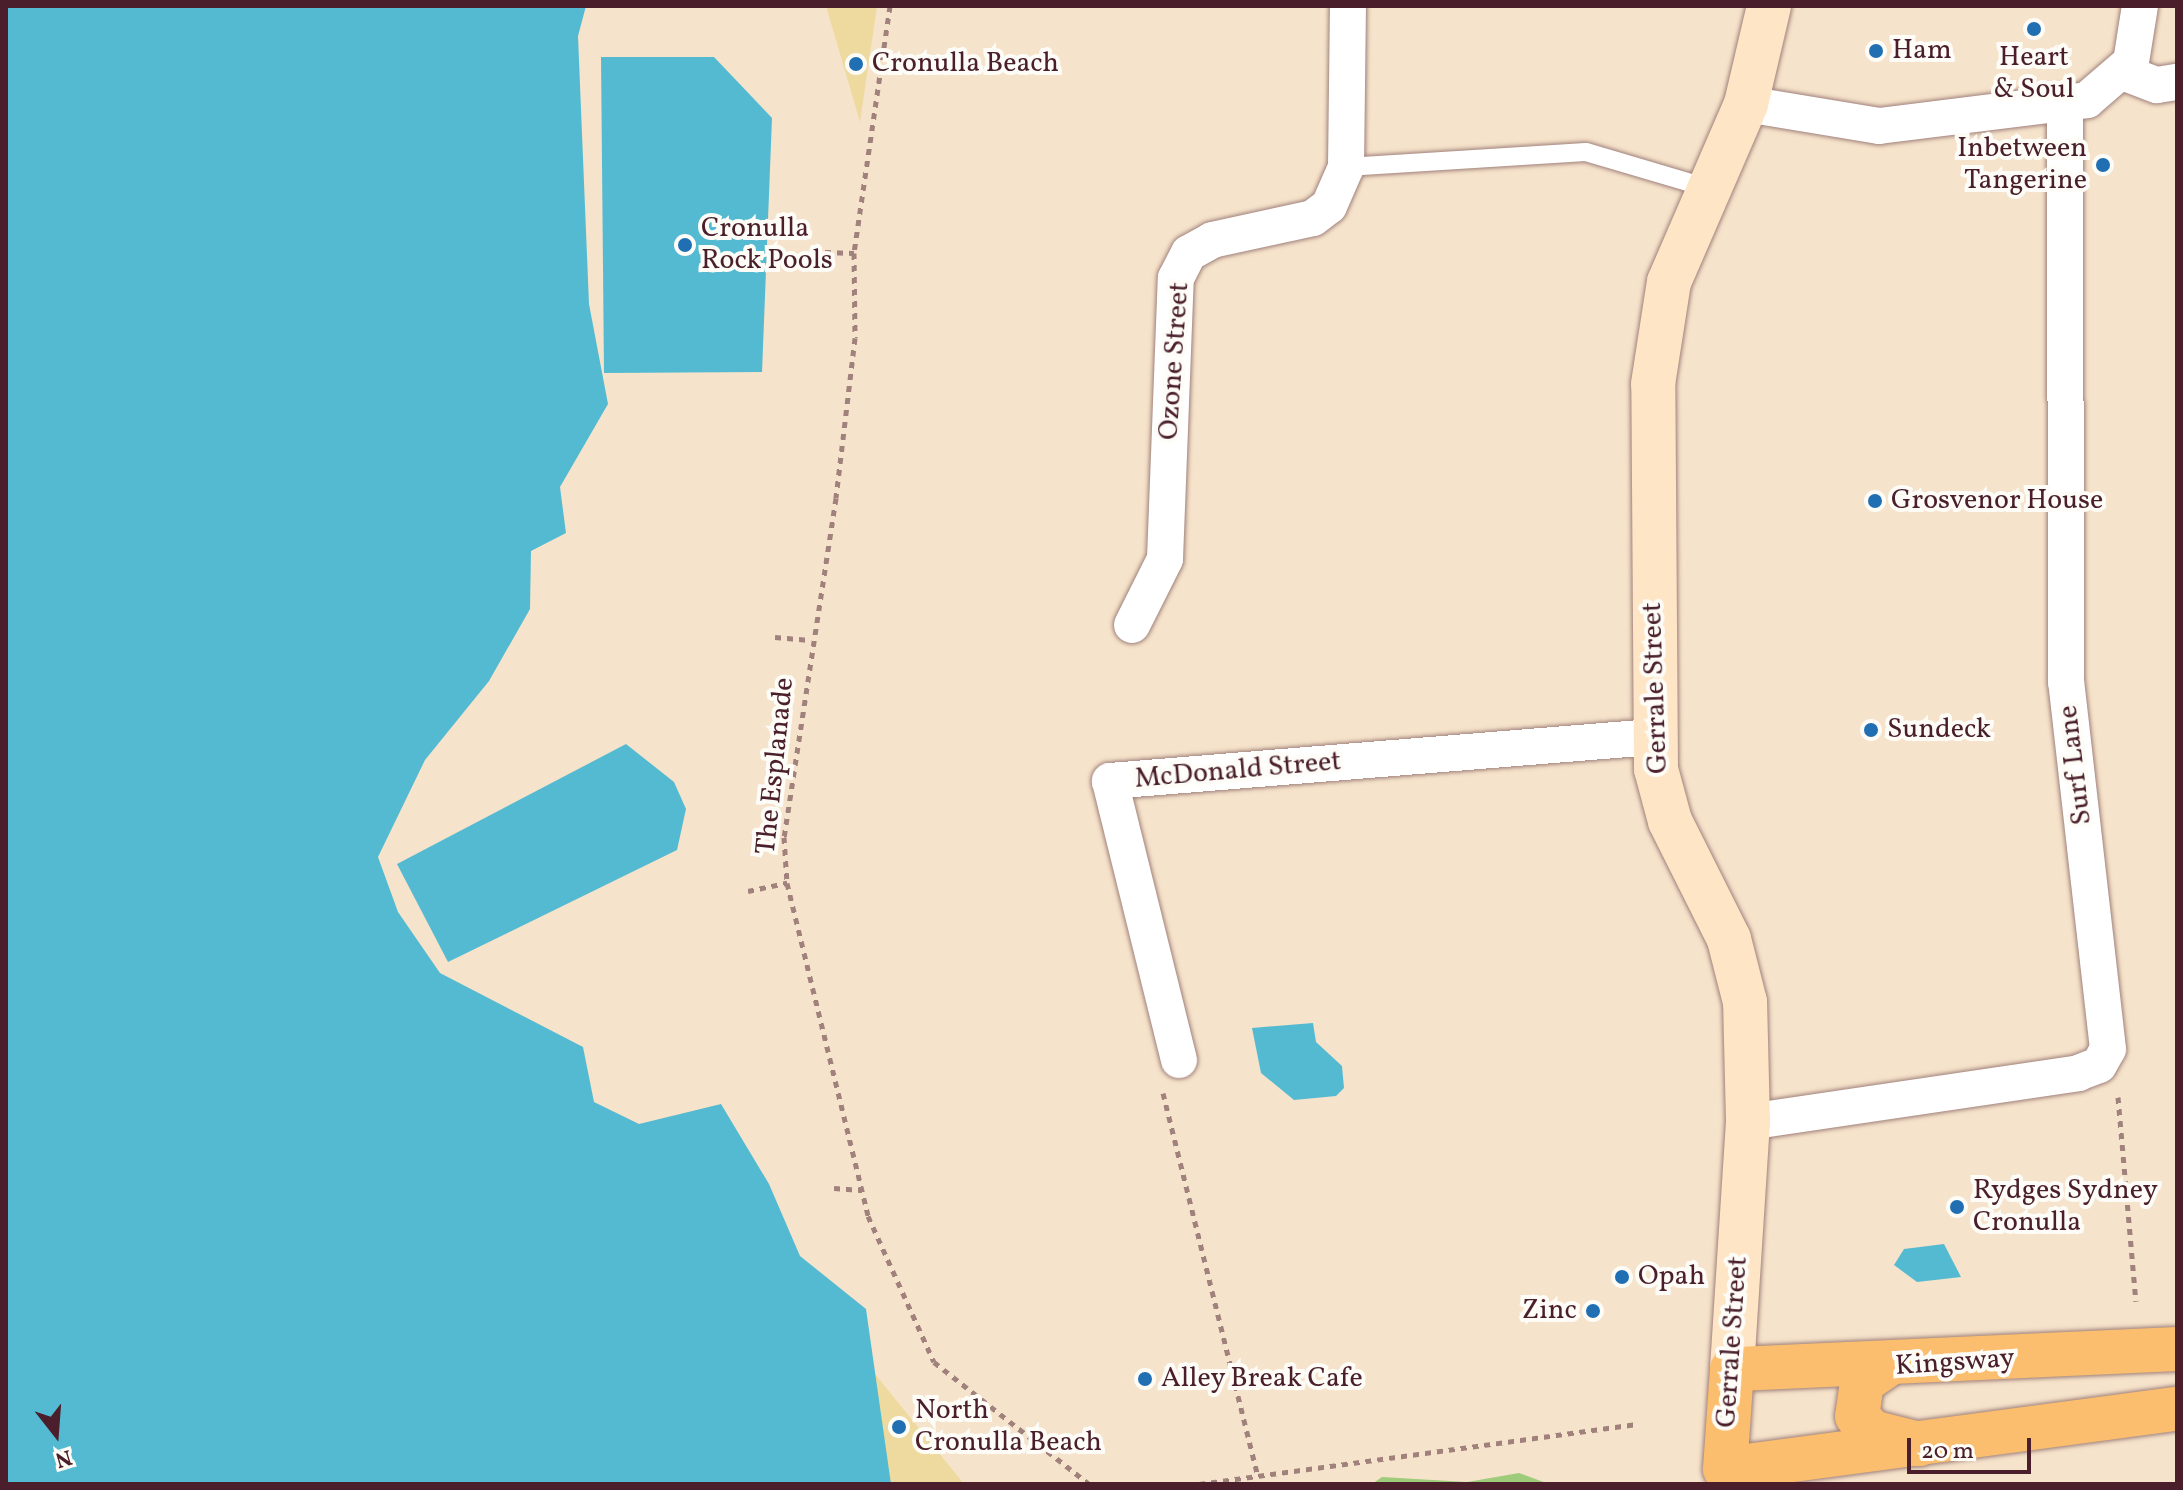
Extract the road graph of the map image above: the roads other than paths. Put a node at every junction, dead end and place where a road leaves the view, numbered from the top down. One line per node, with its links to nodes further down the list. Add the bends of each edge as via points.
1 (1348, 6): 8 (street, Ozone Street)
2 (1769, 6): 6 (street, Gerrale Street)
3 (2140, 6): 4 (street, via 2136,49)
4 (2125, 73): 5 (street, via 2157,85); 7 (street, via 2104,92)
5 (2177, 82)
6 (1746, 104): 7 (street, via 1879,126); 9 (street, Gerrale Street)
7 (2065, 105): 13 (street, Surf Lane, via 2066,682 2109,1041 2099,1065)
8 (1346, 167): 9 (lane, via 1586,152); 10 (street, Ozone Street, via 1329,206 1313,218 1212,240 1189,253 1176,278 1165,559)
9 (1705, 187): 11 (street, Gerrale Street, via 1669,282 1653,384)
10 (1132, 625)
11 (1652, 737): 12 (street, McDonald Street, via 1110,781); 13 (street, Gerrale Street, via 1670,821 1740,973)
12 (1179, 1060)
13 (1748, 1122): 16 (street, Gerrale Street)
14 (2177, 1349): 15 (main road, Kingsway)
15 (1883, 1368): 16 (main road, Kingsway); 18 (main road, via 1858,1391 1862,1425)
16 (1732, 1369): 19 (main road, Gerrale Street)
17 (2177, 1409): 18 (main road)
18 (1933, 1447): 19 (main road)
19 (1724, 1476)

